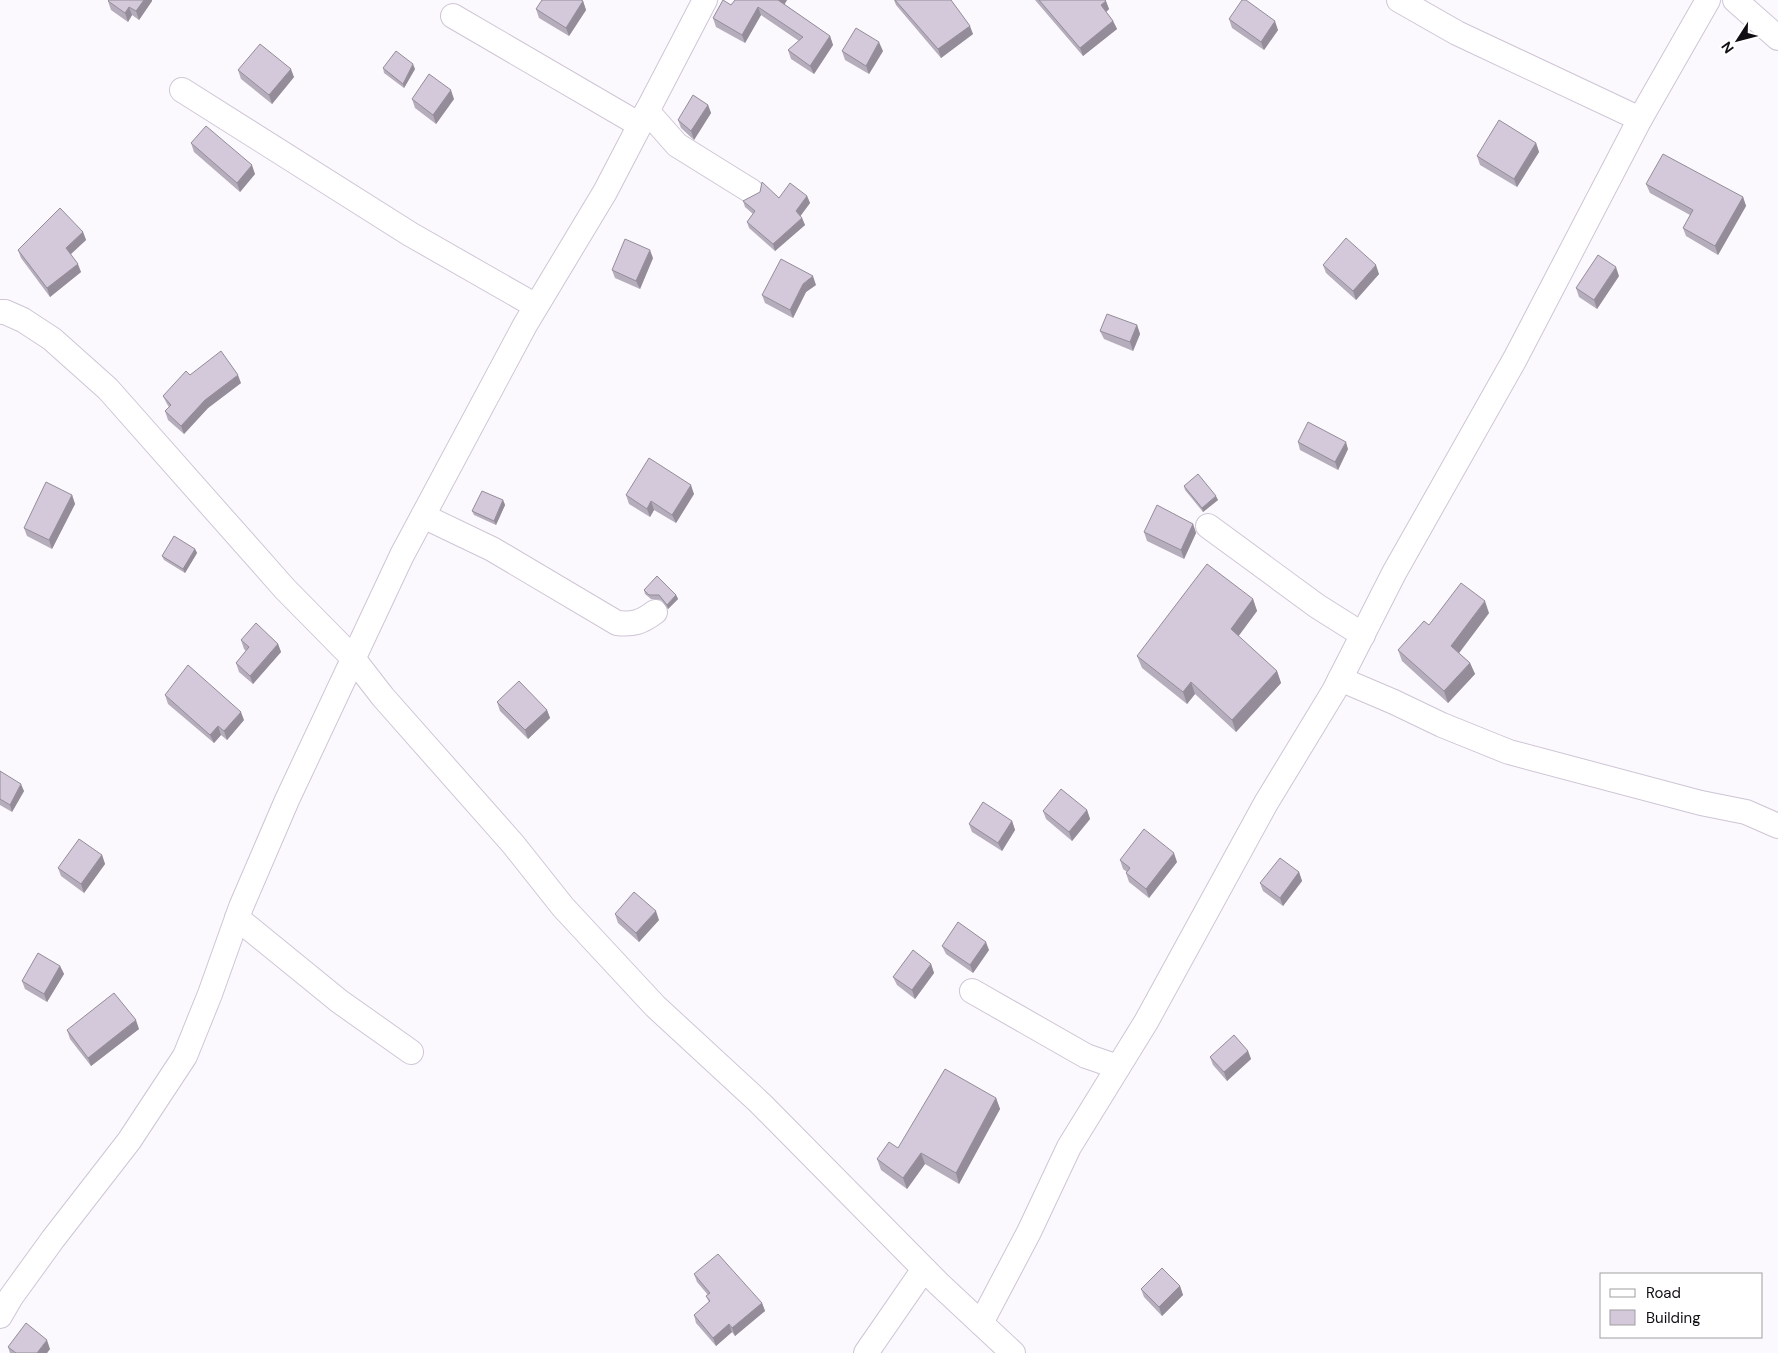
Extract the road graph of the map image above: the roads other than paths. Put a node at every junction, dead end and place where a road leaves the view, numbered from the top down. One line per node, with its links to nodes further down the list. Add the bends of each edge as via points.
1 (705, 0): 8 (street)
2 (1399, 0): 9 (street, via 1457,33)
3 (1708, 0): 9 (street)
4 (1735, 0): 6 (street)
5 (453, 16): 8 (street)
6 (1778, 38)
7 (182, 90): 11 (street, via 410,234)
8 (643, 118): 10 (street, via 676,145); 11 (street, via 606,192)
9 (1640, 119): 16 (street, via 1515,359 1394,573)
10 (751, 191)
11 (536, 306): 13 (street)
12 (0, 312): 17 (street, via 23,320 52,339 108,389 285,589)
13 (423, 516): 15 (street, via 492,549 617,623 638,623); 17 (street)
14 (1208, 526): 16 (street, via 1317,606)
15 (655, 612)
16 (1363, 635): 18 (street)
17 (352, 657): 20 (street); 24 (street, via 563,907 655,1006 760,1103)
18 (1340, 680): 19 (street, via 1509,752 1746,812); 23 (street, via 1266,803)
19 (1778, 826)
20 (237, 918): 22 (street, via 339,1001); 25 (street, via 185,1056 129,1142 53,1239)
21 (972, 991): 23 (street, via 1086,1056)
22 (411, 1052)
23 (1118, 1068): 26 (street, via 1069,1147)
24 (924, 1269): 26 (street); 27 (street)
25 (0, 1316)
26 (982, 1323): 28 (street)
27 (866, 1353)
28 (1013, 1353)

